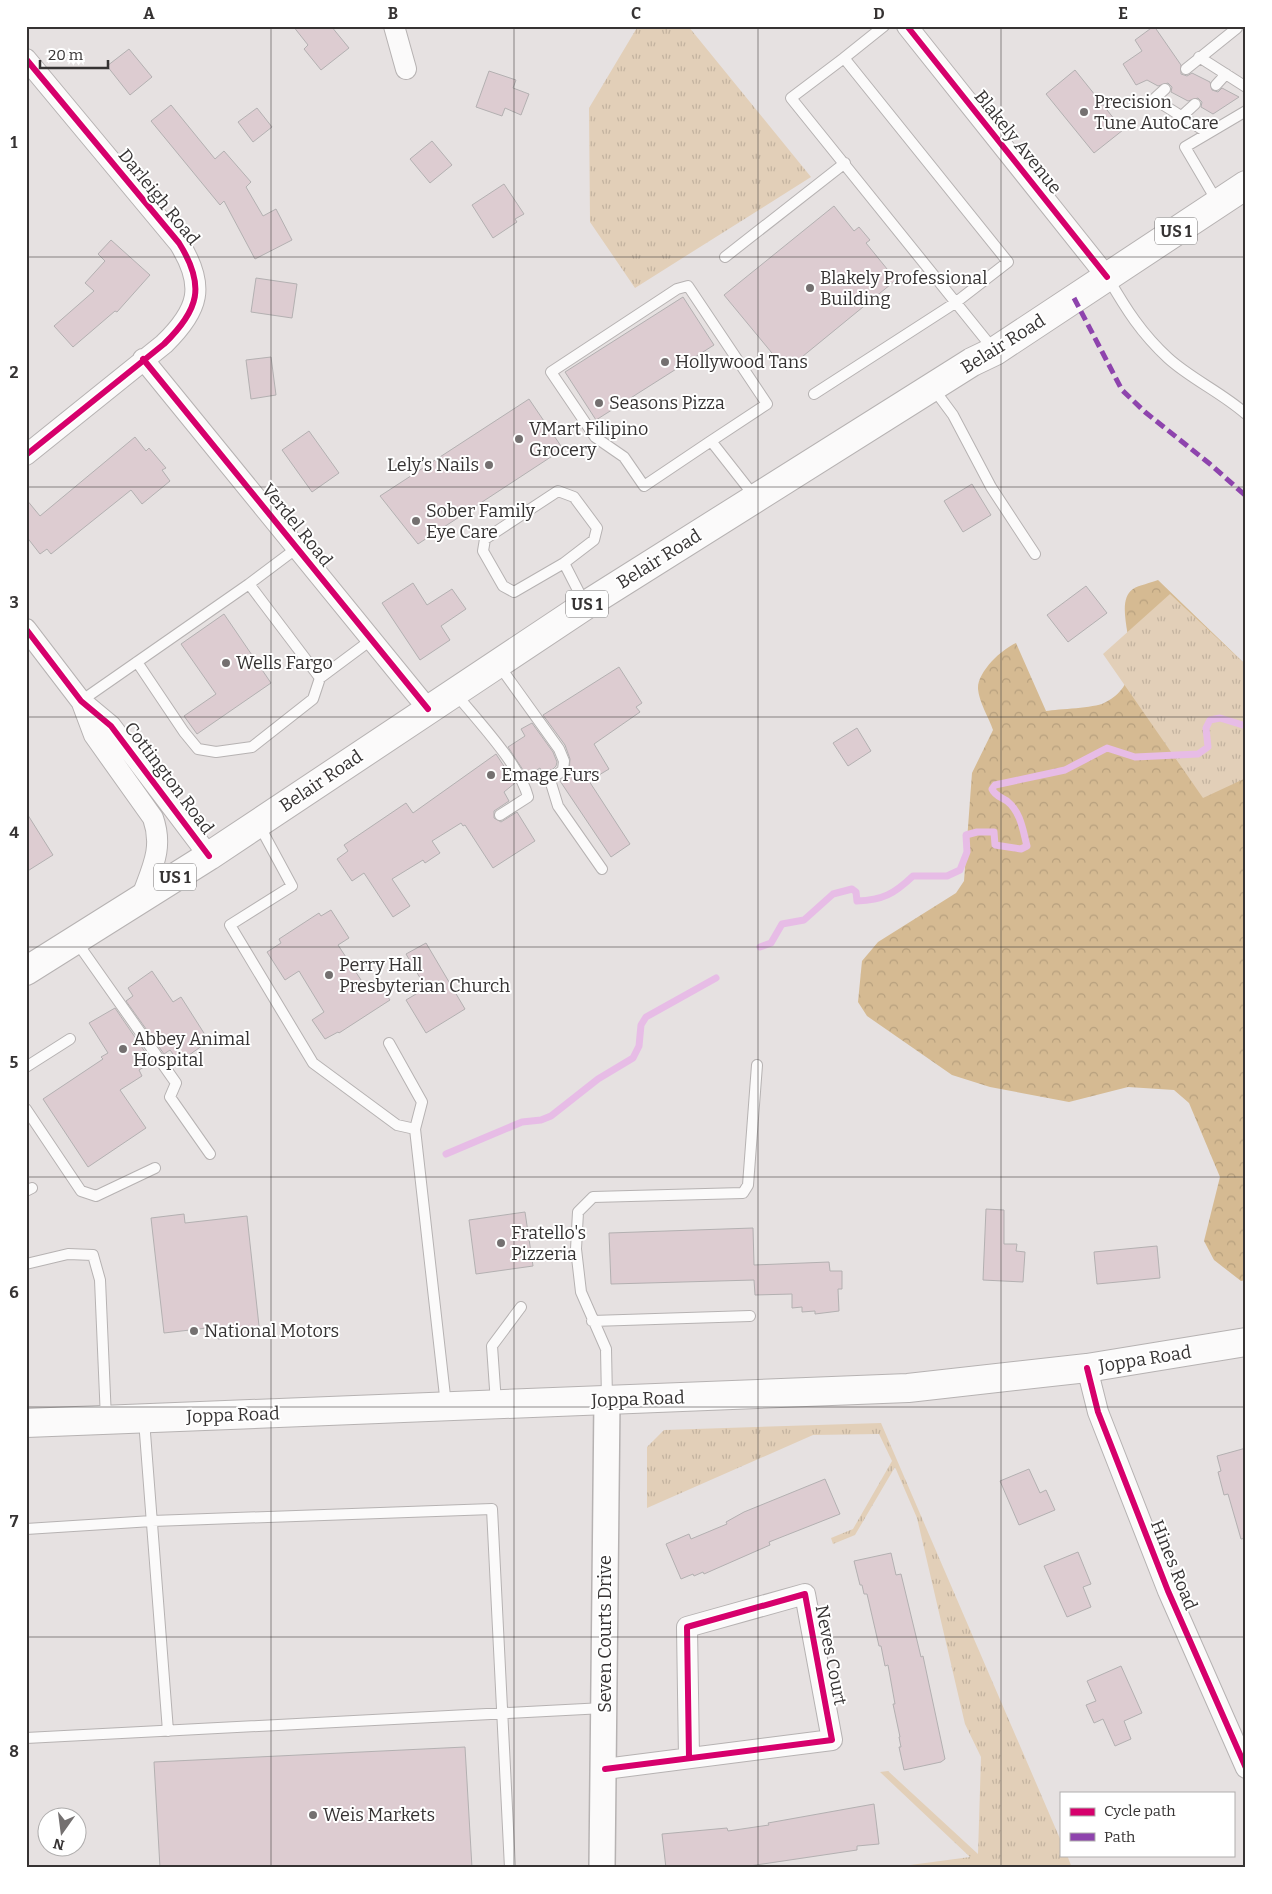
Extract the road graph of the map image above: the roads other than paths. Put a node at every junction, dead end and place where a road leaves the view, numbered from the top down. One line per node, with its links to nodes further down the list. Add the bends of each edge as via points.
1 (394, 26): 8 (street)
2 (884, 26): 6 (lane)
3 (907, 26): 22 (street, Blakely Avenue)
4 (1237, 28): 5 (lane)
5 (1200, 57): 9 (lane); 10 (lane)
6 (844, 58): 18 (lane, via 791,98); 23 (lane, via 1008,262)
7 (26, 59): 25 (street, Darleigh Road, via 179,243 192,263 196,286 192,308 181,327)
8 (406, 69)
9 (1186, 69)
10 (1226, 74): 11 (lane); 12 (lane)
11 (1216, 85)
12 (1246, 86)
13 (1165, 89): 16 (lane, via 1154,99)
14 (1195, 104): 16 (lane)
15 (1246, 111): 17 (lane)
16 (1183, 115): 17 (lane)
17 (1208, 133): 20 (lane, via 1185,146)
18 (845, 163): 21 (lane); 23 (lane)
19 (1246, 185): 20 (main road, Belair Road / US 1)
20 (1218, 203): 22 (main road, Belair Road / US 1)
21 (725, 257)
22 (1107, 277): 24 (main road, Belair Road / US 1); 28 (lane, via 1136,326 1169,359 1227,397)
23 (955, 302): 24 (lane); 27 (lane)
24 (995, 351): 26 (main road, Belair Road / US 1)
25 (143, 359): 30 (street, Darleigh Road); 32 (street, Verdel Road)
26 (933, 387): 31 (main road, Belair Road / US 1); 33 (lane, via 953,415 991,488)
27 (814, 394)
28 (1246, 414)
29 (711, 441): 29 (lane, via 768,404 688,286 677,289 552,372 595,437 624,457 644,486); 31 (lane)
30 (26, 455)
31 (756, 498): 36 (main road, Belair Road / US 1)
32 (297, 548): 35 (lane); 38 (street, Verdel Road)
33 (1035, 554)
34 (564, 563): 34 (lane, via 514,592 503,586 483,552 485,539 558,491 574,496 597,528 594,540); 36 (lane)
35 (249, 584): 39 (lane); 41 (lane)
36 (586, 605): 40 (main road, Belair Road / US 1)
37 (26, 629): 43 (street, Cottington Road)
38 (371, 640): 41 (lane); 44 (street, Verdel Road)
39 (136, 662): 41 (lane, via 198,749 216,752 252,746 314,699); 43 (lane)
40 (497, 664): 42 (main road, Belair Road / US 1); 48 (lane, via 559,749 564,761 563,770 550,780 558,806)
41 (320, 678)
42 (454, 692): 44 (main road, Belair Road / US 1); 45 (lane, via 525,786 528,797)
43 (81, 701): 47 (street, Cottington Road, via 111,726); 49 (street, Cottington Road, via 94,735 153,818 158,834 158,848)
44 (428, 709): 46 (main road, Belair Road / US 1)
45 (500, 815)
46 (258, 823): 47 (main road, Belair Road / US 1); 57 (lane, via 292,886 230,925 313,1063 397,1125)
47 (208, 856): 49 (main road, Belair Road / US 1)
48 (602, 869)
49 (141, 899): 50 (main road, Belair Road / US 1)
50 (76, 940): 51 (main road, Belair Road / US 1); 58 (lane, via 176,1083 170,1097)
51 (26, 971)
52 (70, 1039): 55 (lane)
53 (389, 1043): 57 (lane, via 422,1102)
54 (757, 1065): 63 (lane, via 748,1185 743,1192 593,1197 578,1212 576,1249 581,1292)
55 (26, 1067)
56 (26, 1109): 59 (lane, via 80,1191 96,1196)
57 (415, 1129): 68 (lane)
58 (210, 1154)
59 (155, 1168)
60 (26, 1264): 70 (lane, via 68,1254 93,1255 100,1280)
61 (521, 1307): 67 (lane, via 492,1346)
62 (750, 1316): 63 (lane)
63 (592, 1321): 66 (lane, via 606,1349)
64 (1246, 1342): 65 (main road, Joppa Road)
65 (1087, 1368): 66 (main road, Joppa Road, via 908,1388); 79 (street, Hines Road, via 1098,1412 1165,1583)
66 (607, 1400): 67 (main road, Joppa Road); 74 (street, Seven Courts Drive)
67 (496, 1404): 68 (main road, Joppa Road)
68 (446, 1406): 69 (main road, Joppa Road)
69 (144, 1418): 70 (main road, Joppa Road); 72 (lane)
70 (106, 1420): 71 (main road, Joppa Road)
71 (26, 1423)
72 (152, 1521): 73 (lane); 75 (lane, via 492,1509); 76 (lane)
73 (26, 1529)
74 (604, 1708): 75 (lane); 80 (street, Seven Courts Drive)
75 (503, 1713): 76 (lane); 81 (lane)
76 (168, 1731): 77 (lane)
77 (26, 1738)
78 (689, 1758): 78 (street, Neves Court, via 832,1740 805,1594 687,1627); 80 (street, Neves Court)
79 (1246, 1768)
80 (604, 1769): 82 (street, Seven Courts Drive)
81 (510, 1868)
82 (602, 1868)

